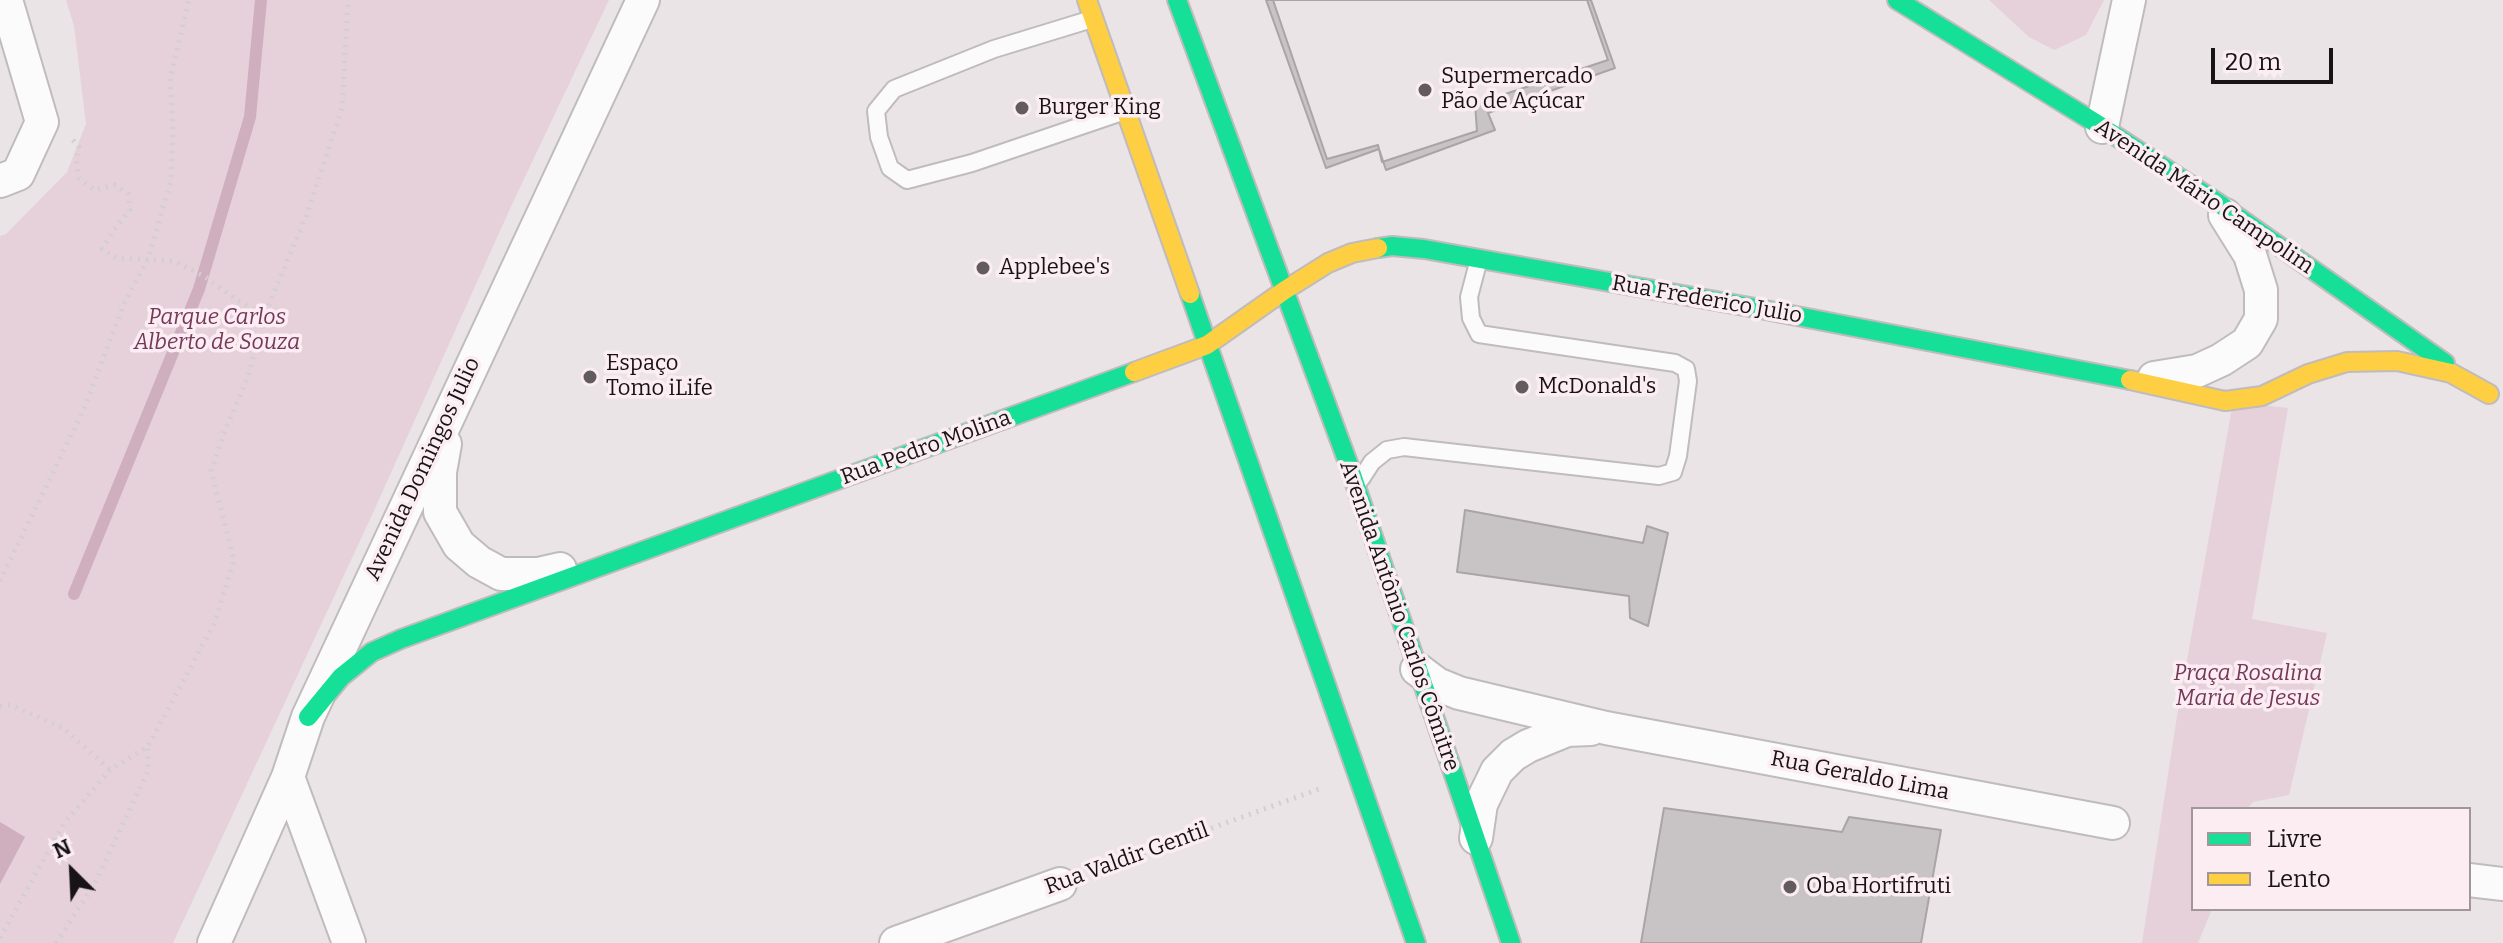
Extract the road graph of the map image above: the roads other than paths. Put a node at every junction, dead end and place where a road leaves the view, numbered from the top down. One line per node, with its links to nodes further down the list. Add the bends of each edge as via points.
1 (6, 0): 10 (street, via 42,122 18,174)
2 (643, 0): 17 (street, Avenida Domingos Julio)
3 (1087, 0): 7 (street)
4 (1177, 0): 13 (street, Avenida Antônio Carlos Cômitre)
5 (1897, 0): 9 (street, Avenida Mário Campolim)
6 (2129, 0): 9 (street)
7 (1093, 18): 8 (street); 8 (lane, via 994,49 894,89 876,111 879,137 890,168 907,180)
8 (1125, 111): 14 (street)
9 (2102, 127): 11 (street, Avenida Mário Campolim)
10 (0, 181)
11 (2218, 203): 15 (street, Rua Frederico Julio, via 2250,255 2261,290 2261,319 2247,343 2221,360 2197,371); 16 (street, Avenida Mário Campolim)
12 (1479, 258): 13 (street, Rua Frederico Julio, via 1408,247 1374,248 1328,263); 15 (street, Rua Frederico Julio); 18 (lane, via 1469,297 1479,334 1675,363 1686,369 1673,472 1659,476 1404,447 1387,450 1372,462)
13 (1285, 290): 14 (street); 18 (street, Avenida Antônio Carlos Cômitre)
14 (1207, 345): 19 (street, Rua Pedro Molina); 34 (street)
15 (2135, 381): 16 (street, Rua Frederico Julio, via 2225,401 2262,396 2347,362 2397,361 2451,373)
16 (2496, 400)
17 (452, 405): 19 (street, Rua Pedro Molina, via 440,472 440,512 459,545 479,562 501,574 538,574); 22 (street, Avenida Domingos Julio)
18 (1356, 487): 20 (street, Avenida Antônio Carlos Cômitre)
19 (645, 551): 22 (street, Rua Pedro Molina, via 372,652 341,677)
20 (1417, 669): 21 (street, Rua Geraldo Lima, via 1459,693); 27 (street, Avenida Antônio Carlos Cômitre)
21 (1506, 705): 23 (street, Rua Geraldo Lima); 24 (street, Rua Geraldo Lima)
22 (308, 717): 25 (street, Avenida Domingos Julio)
23 (1606, 728): 24 (street, Rua Geraldo Lima, via 1567,730 1528,746); 26 (street, Rua Geraldo Lima)
24 (1497, 771): 27 (street, Rua Geraldo Lima, via 1481,804)
25 (288, 777): 31 (street, Avenida Domingos Julio); 32 (street)
26 (2113, 823)
27 (1475, 842): 35 (street, Avenida Antônio Carlos Cômitre)
28 (2471, 880): 30 (street)
29 (1060, 884): 33 (street, Rua Valdir Gentil)
30 (2503, 884)
31 (214, 943)
32 (349, 943)
33 (896, 943)
34 (1416, 943)
35 (1511, 943)

